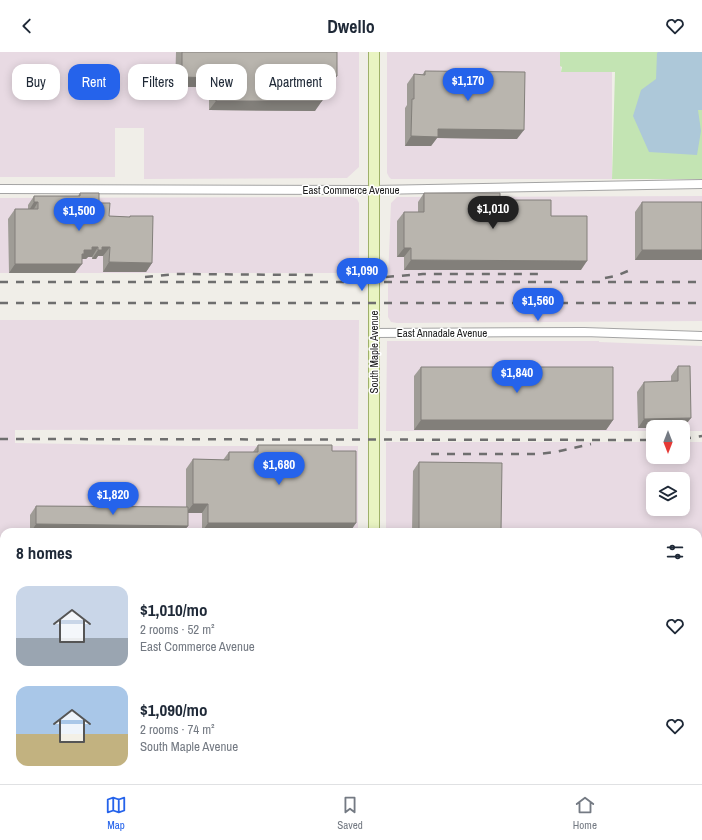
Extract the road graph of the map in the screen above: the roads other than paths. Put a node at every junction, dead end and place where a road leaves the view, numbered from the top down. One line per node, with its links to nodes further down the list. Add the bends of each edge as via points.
1 (374, 52): 4 (street, South Maple Avenue)
2 (702, 184): 4 (street, East Commerce Avenue)
3 (0, 189): 4 (street, East Commerce Avenue)
4 (374, 190): 5 (street, South Maple Avenue)
5 (374, 333): 6 (street, East Annadale Avenue, via 577,332); 7 (street, South Maple Avenue)
6 (702, 336)
7 (374, 528)

